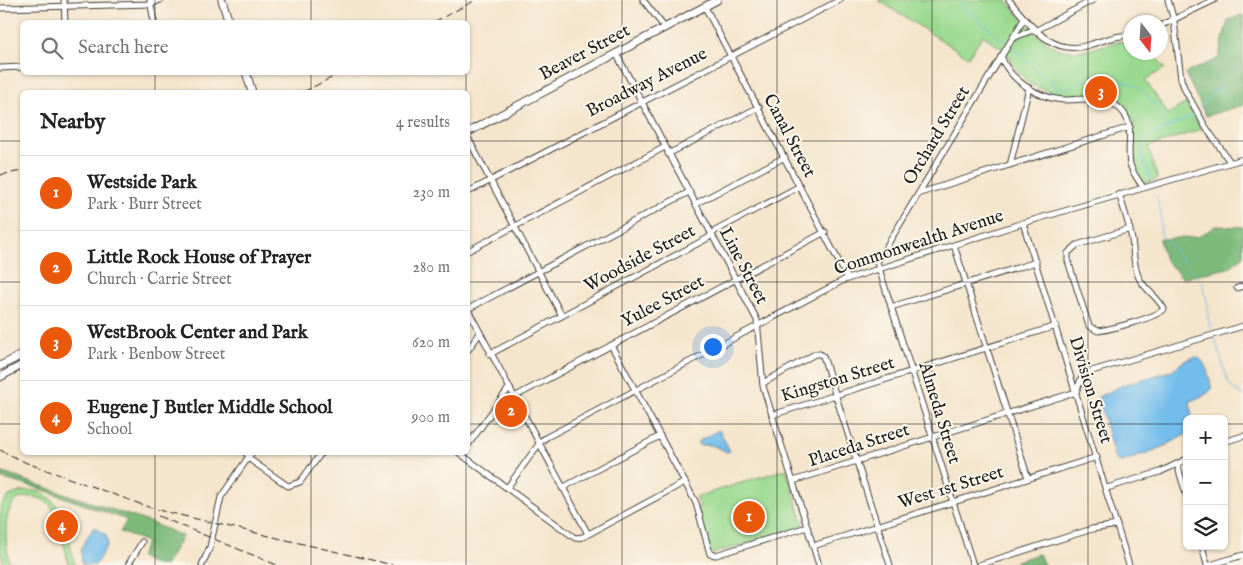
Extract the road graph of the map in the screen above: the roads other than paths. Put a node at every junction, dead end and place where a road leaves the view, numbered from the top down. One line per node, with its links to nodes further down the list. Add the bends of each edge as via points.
1 (160, 0): 10 (street)
2 (222, 0): 17 (main road)
3 (643, 0): 20 (street)
4 (717, 0): 12 (main road, Beaver Street)
5 (840, 0): 25 (street, Broadway Avenue)
6 (1010, 0): 14 (street)
7 (1093, 0): 21 (street)
8 (1168, 0): 18 (street)
9 (1214, 0): 18 (street)
10 (151, 2): 11 (street); 16 (street)
11 (64, 3): 13 (street); 15 (street)
12 (705, 6): 20 (main road, Beaver Street); 25 (street, Canal Street)
13 (0, 8)
14 (1024, 19): 21 (street); 23 (street, Orchard Street)
15 (65, 20)
16 (154, 20)
17 (228, 20)
18 (1174, 21): 19 (street); 41 (street, via 1185,90)
19 (1168, 23)
20 (665, 28): 24 (main road, Beaver Street)
21 (1035, 31): 22 (street, via 1056,45 1072,48); 23 (street)
22 (1123, 37)
23 (1012, 38): 26 (street, Orchard Street)
24 (616, 53): 32 (street, Line Street); 35 (main road, Beaver Street)
25 (732, 56): 32 (street, Broadway Avenue); 33 (street, Canal Street)
26 (1001, 56): 30 (street, via 1008,71); 48 (street, Orchard Street)
27 (20, 67): 28 (street)
28 (0, 68)
29 (247, 75): 31 (main road)
30 (1030, 88): 34 (street, via 1056,99 1109,101 1126,115); 42 (street)
31 (251, 90)
32 (641, 102): 37 (street, Line Street); 43 (street, Broadway Avenue)
33 (759, 107): 38 (street); 39 (street, Canal Street)
34 (1130, 127): 42 (street); 45 (street, via 1131,168)
35 (470, 131)
36 (470, 142): 43 (street)
37 (665, 147): 38 (street, Line Street); 52 (street)
38 (668, 154): 47 (street, Line Street)
39 (785, 157): 44 (street, Canal Street); 50 (street)
40 (1243, 159): 41 (street, Commonwealth Avenue)
41 (1230, 162): 45 (street, Commonwealth Avenue)
42 (1010, 165): 48 (street)
43 (490, 180): 46 (street, Broadway Avenue); 52 (street)
44 (800, 186): 54 (street, Canal Street); 55 (street, Woodside Street)
45 (1143, 187): 49 (street, Commonwealth Avenue)
46 (470, 191)
47 (689, 192): 50 (street, Line Street); 60 (street)
48 (919, 194): 59 (street, Orchard Street, via 877,262)
49 (1119, 194): 51 (street, Commonwealth Avenue); 53 (street)
50 (695, 204): 55 (street, Line Street)
51 (1023, 223): 56 (street, Commonwealth Avenue); 58 (street, Division Street)
52 (514, 226): 57 (street); 60 (street)
53 (1130, 229): 53 (street, via 1077,245 1068,253 1089,326 1095,330 1105,330 1164,308 1139,278 1132,255)
54 (825, 232): 61 (street, Canal Street); 62 (street, Yulee Street)
55 (711, 235): 62 (street, Line Street); 69 (street, Woodside Street)
56 (954, 245): 59 (street, Commonwealth Avenue); 63 (street)
57 (470, 250)
58 (1036, 262): 63 (street); 71 (street, Division Street)
59 (879, 269): 61 (street, Commonwealth Avenue); 66 (street, Almeda Street)
60 (538, 272): 67 (street); 69 (street)
61 (848, 278): 70 (street, Commonwealth Avenue)
62 (735, 279): 70 (street, Line Street, via 757,320); 74 (street, Yulee Street)
63 (966, 284): 66 (street); 76 (street)
64 (1243, 286): 65 (street)
65 (1237, 288)
66 (891, 307): 81 (street, Almeda Street)
67 (470, 309)
68 (470, 314): 73 (street)
69 (562, 316): 77 (street, Woodside Street)
70 (757, 326): 83 (street, Line Street); 85 (street, Commonwealth Avenue)
71 (1056, 326): 76 (street, Kingston Street); 86 (street, Division Street)
72 (1243, 326): 86 (street, via 1092,371 1081,379)
73 (480, 333): 75 (street); 77 (street)
74 (611, 345): 85 (street); 87 (street, Yulee Street)
75 (470, 347)
76 (987, 348): 81 (street, Kingston Street); 89 (street)
77 (490, 354): 84 (street)
78 (20, 355): 79 (main road)
79 (0, 366)
80 (20, 366): 82 (main road)
81 (912, 372): 88 (street, Kingston Street); 93 (street, Almeda Street)
82 (2, 376)
83 (762, 383): 88 (street, via 820,354); 90 (street, Line Street)
84 (509, 388): 87 (street); 95 (street)
85 (635, 390): 91 (street); 96 (street, Commonwealth Avenue, via 546,437)
86 (1076, 392): 89 (street, Placeda Street); 101 (street, Division Street)
87 (514, 396): 96 (street)
88 (836, 396): 90 (street, Kingston Street); 103 (street)
89 (1007, 414): 93 (street, Placeda Street); 105 (street)
90 (772, 415): 106 (street, Line Street)
91 (660, 436): 107 (street); 110 (street)
92 (1243, 436): 94 (street)
93 (932, 437): 103 (street, Placeda Street); 112 (street, Almeda Street)
94 (1228, 441)
95 (470, 443)
96 (539, 444): 109 (street, Commonwealth Avenue); 110 (street)
97 (247, 455): 122 (street, via 221,496 210,548)
98 (249, 455): 99 (street, via 285,485 292,486 300,482)
99 (320, 455)
100 (464, 455): 109 (street)
101 (1097, 457): 105 (street, West 1st Street); 111 (street, Division Street)
102 (1184, 460): 104 (street)
103 (856, 461): 106 (street, Placeda Street); 114 (street)
104 (1177, 464): 108 (street); 111 (street)
105 (1028, 478): 112 (street, West 1st Street)
106 (793, 481): 115 (street, Line Street)
107 (685, 482): 115 (street, via 696,503 712,555); 116 (street)
108 (1183, 484)
109 (508, 488): 116 (street, via 576,538)
110 (562, 488): 116 (street)
111 (1107, 488): 113 (street, Division Street)
112 (953, 502): 114 (street, West 1st Street); 125 (street, Almeda Street)
113 (1117, 525): 126 (street, via 1092,529); 127 (street, Division Street)
114 (877, 526): 118 (street, West 1st Street); 124 (street)
115 (807, 528): 118 (street, Line Street)
116 (588, 534)
117 (142, 542): 121 (street)
118 (813, 546): 123 (street, Line Street)
119 (1203, 550): 128 (street)
120 (1243, 555): 128 (street)
121 (128, 565)
122 (202, 565)
123 (819, 565)
124 (890, 565)
125 (973, 565)
126 (980, 565)
127 (1129, 565)
128 (1208, 565)

